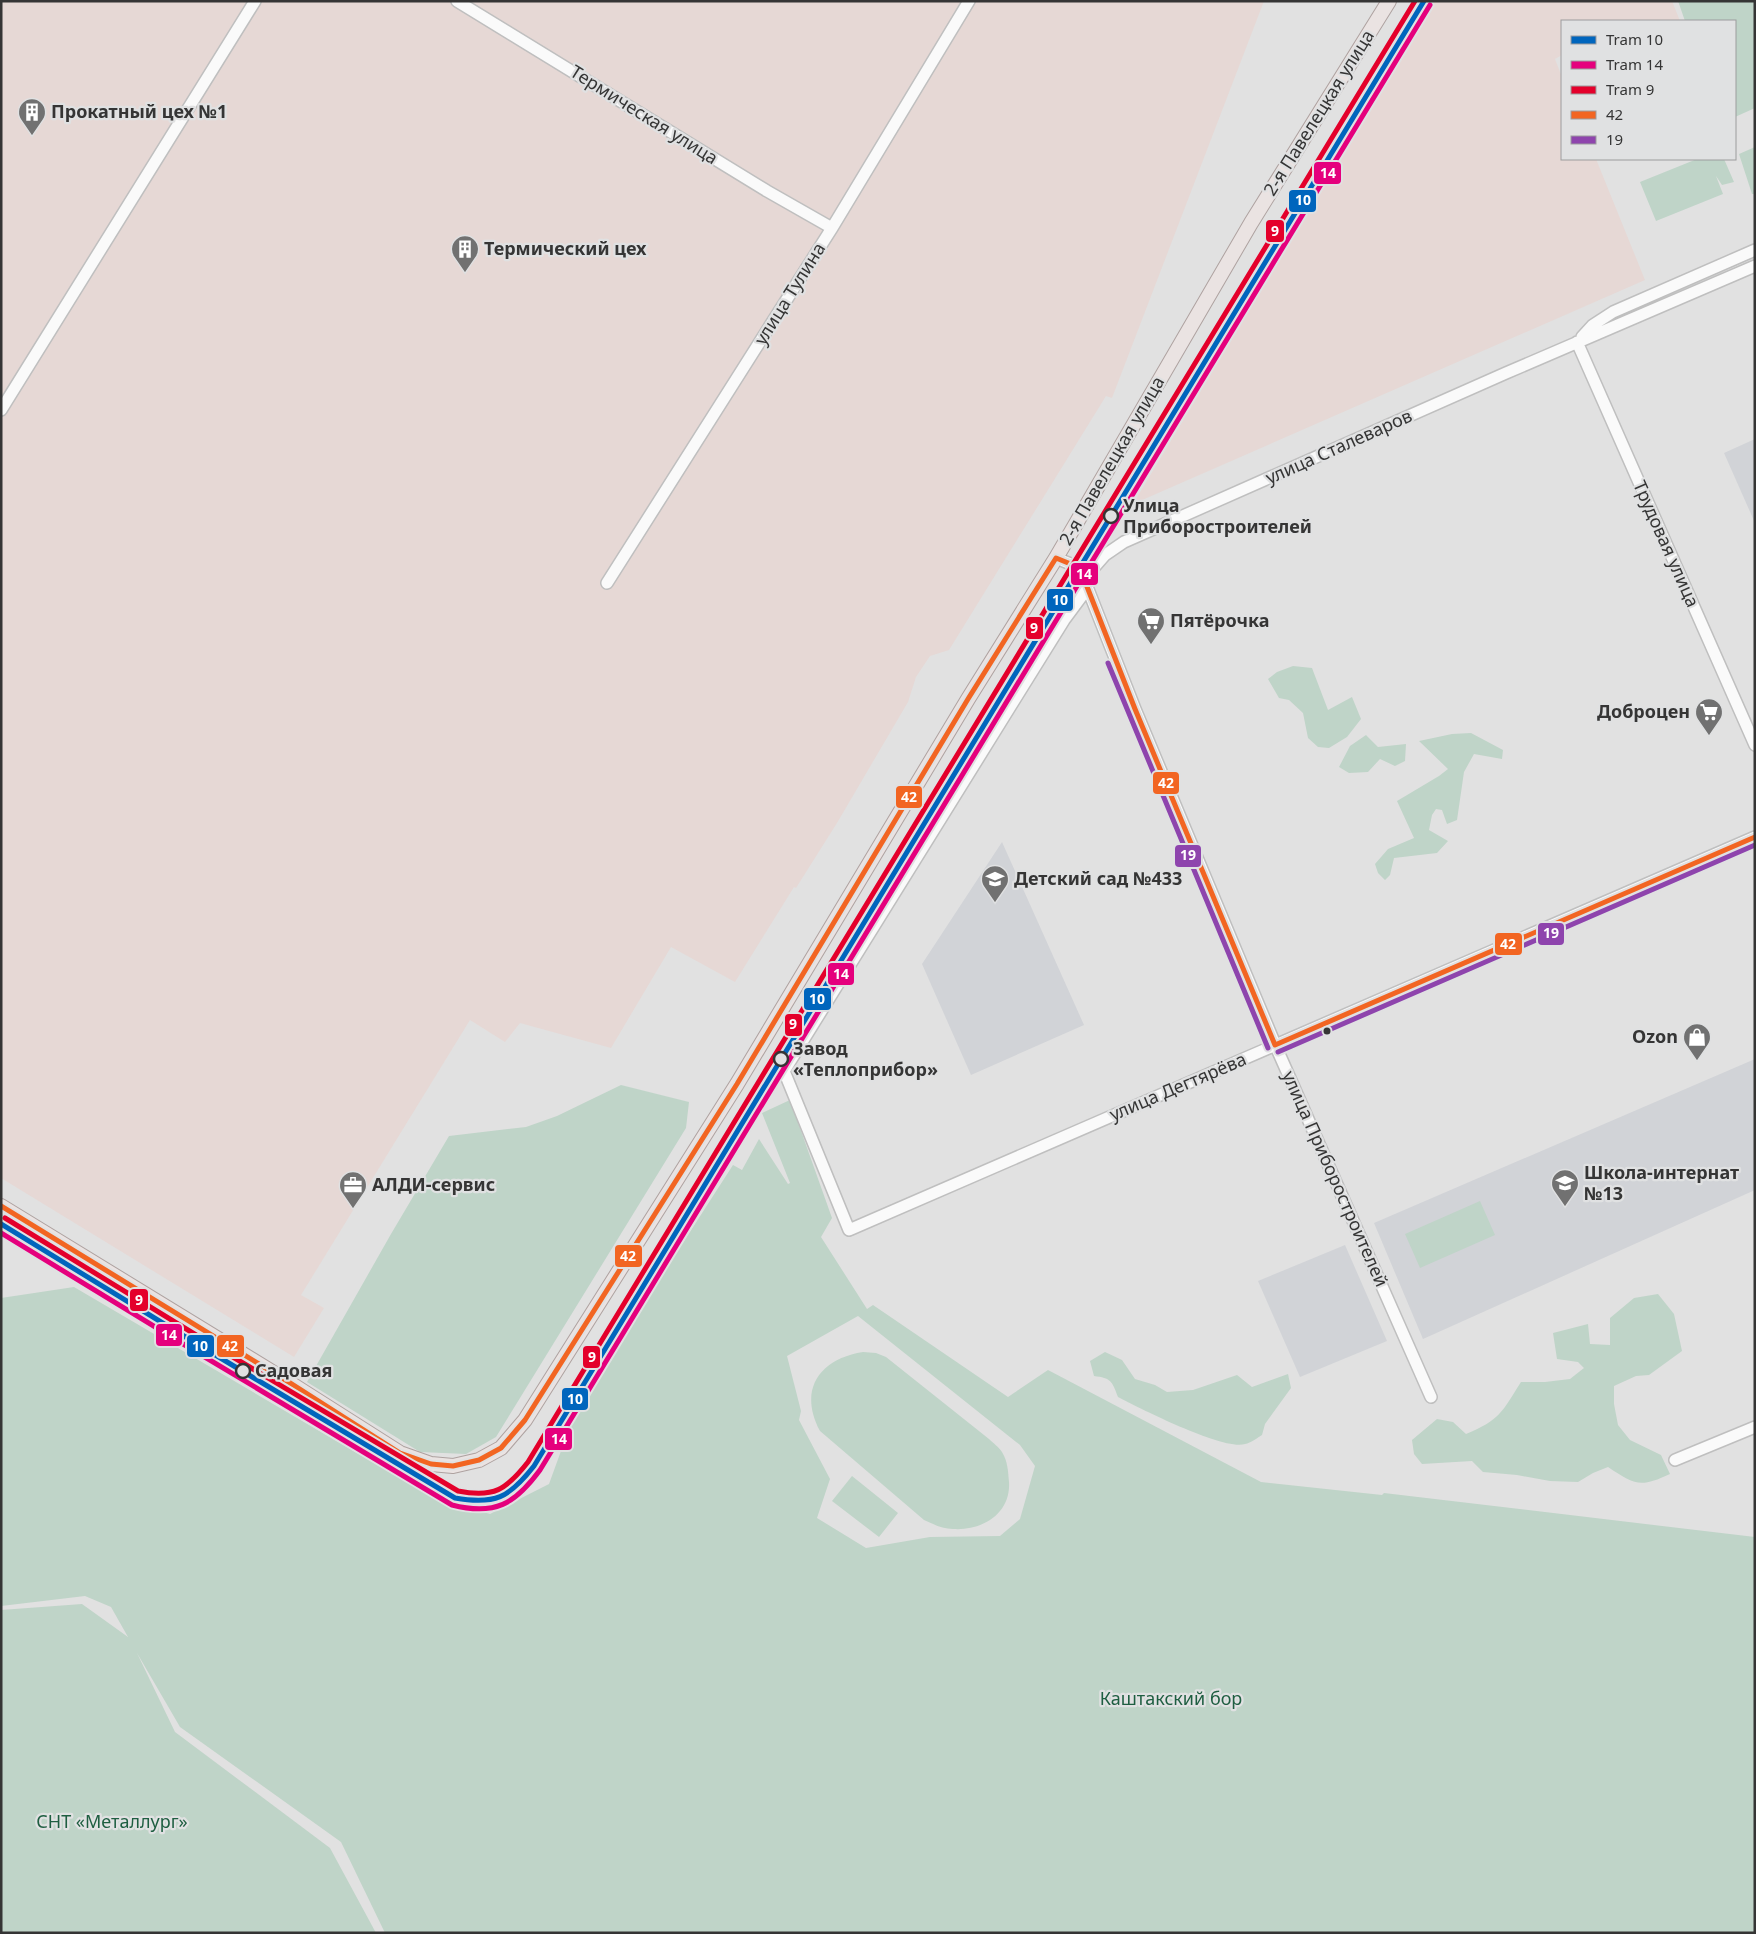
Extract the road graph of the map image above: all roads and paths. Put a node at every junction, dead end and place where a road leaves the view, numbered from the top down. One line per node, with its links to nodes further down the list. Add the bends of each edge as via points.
1 (255, 1): 9 (street)
2 (456, 1): 5 (street, Термическая улица)
3 (969, 1): 5 (street, улица Тулина)
4 (1389, 1): 10 (main road, 2-я Павелецкая улица, via 1251,223)
5 (832, 228): 11 (street, улица Тулина)
6 (1755, 250): 8 (street, улица Сталеваров, via 1613,312 1593,325)
7 (1755, 266): 8 (street, улица Сталеваров)
8 (1577, 342): 12 (street, улица Сталеваров, via 1124,542 1105,555); 13 (street, Трудовая улица)
9 (1, 410)
10 (1056, 558): 12 (street, улица Приборостроителей, via 1078,568); 16 (main road, 2-я Павелецкая улица, via 737,1084 525,1420 501,1448 479,1460 452,1466 431,1464 400,1453)
11 (607, 583)
12 (1085, 584): 15 (street, улица Приборостроителей); 17 (street, улица Сталеваров, via 784,1071)
13 (1755, 745)
14 (1755, 837): 15 (street, улица Дегтярёва)
15 (1275, 1045): 17 (street, улица Дегтярёва); 18 (street, улица Приборостроителей)
16 (1, 1206)
17 (849, 1230)
18 (1431, 1397)
19 (1755, 1427): 20 (street)
20 (1675, 1460)

